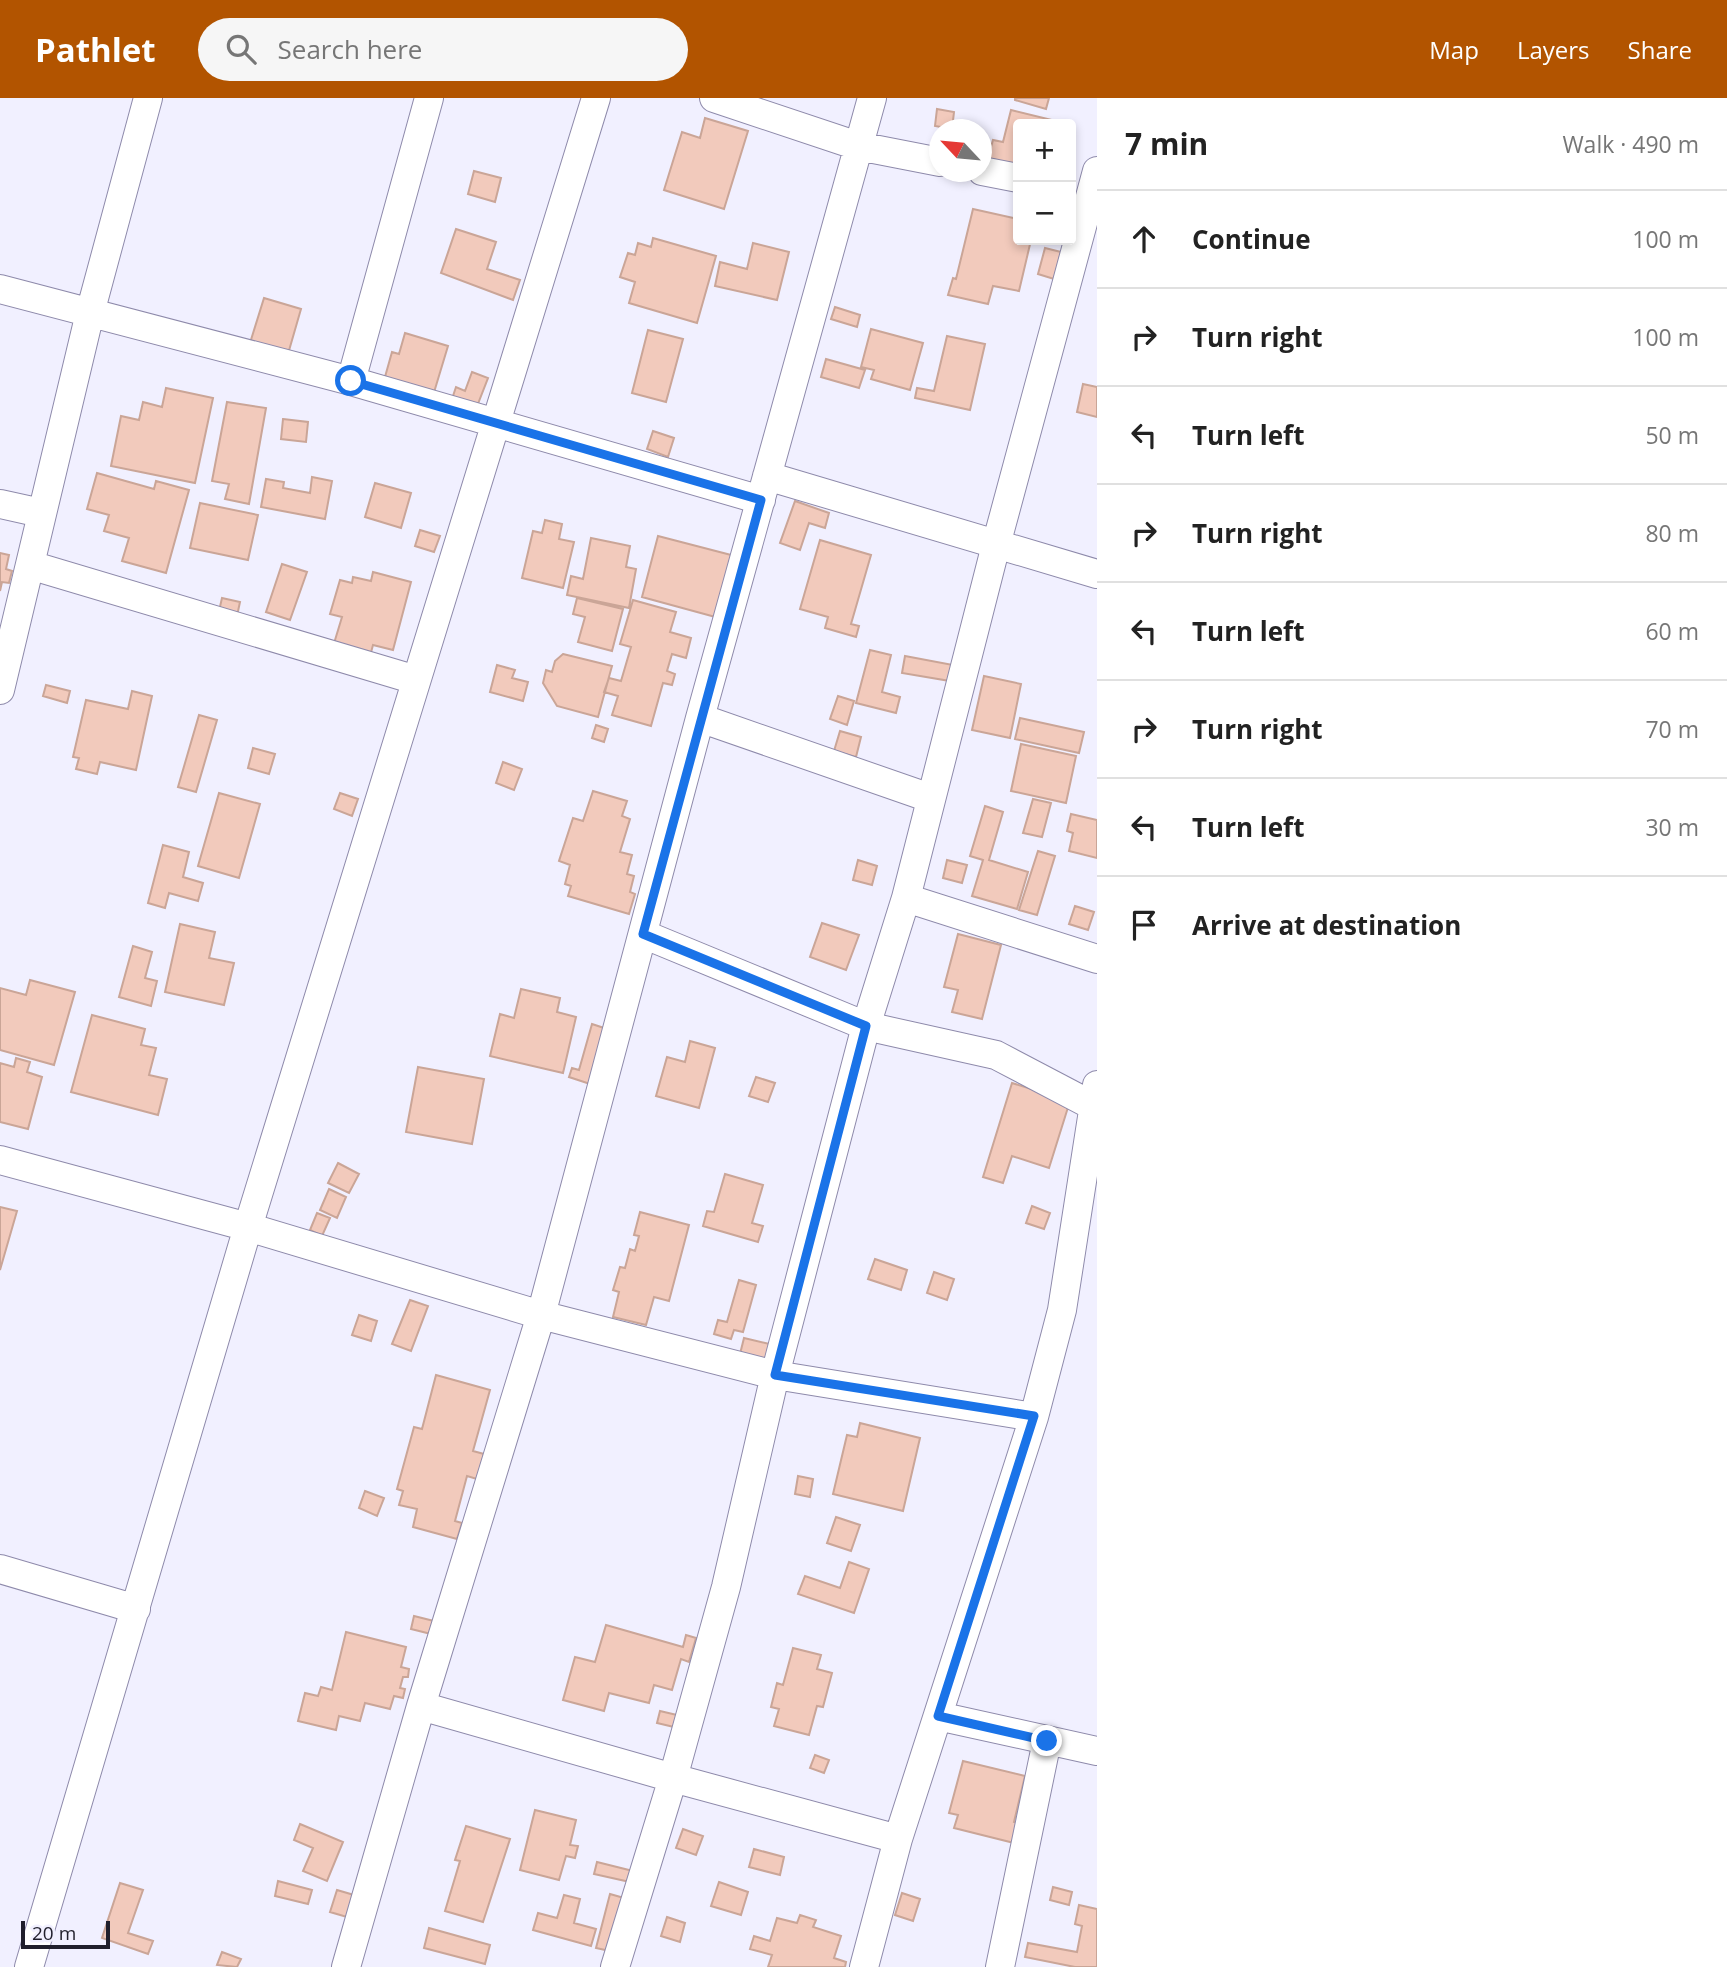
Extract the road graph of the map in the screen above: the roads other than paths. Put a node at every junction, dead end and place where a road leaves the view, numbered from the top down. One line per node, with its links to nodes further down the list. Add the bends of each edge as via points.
1 (148, 98): 12 (street)
2 (429, 98): 13 (street)
3 (596, 98): 14 (street)
4 (713, 98): 6 (street)
5 (872, 98): 6 (street)
6 (858, 146): 7 (street); 15 (street)
7 (929, 160)
8 (992, 173): 9 (street)
9 (1013, 177)
10 (1089, 187): 18 (street)
11 (0, 289): 12 (street)
12 (90, 313): 13 (street); 17 (street)
13 (351, 381): 14 (street)
14 (496, 422): 15 (street); 21 (street)
15 (764, 488): 18 (street); 23 (street)
16 (0, 504): 17 (street)
17 (41, 513): 19 (street)
18 (996, 545): 20 (street); 24 (street)
19 (30, 565): 21 (street); 22 (street)
20 (1097, 574)
21 (416, 680): 31 (street)
22 (0, 690)
23 (700, 718): 24 (street); 26 (street)
24 (930, 798): 25 (street)
25 (906, 898): 27 (street); 28 (street)
26 (643, 934): 28 (street); 32 (street)
27 (1097, 959)
28 (866, 1026): 29 (street, via 996,1055); 33 (street)
29 (1096, 1100): 34 (street, via 1062,1310)
30 (0, 1160): 31 (street)
31 (248, 1227): 32 (street); 36 (street)
32 (541, 1315): 33 (street); 37 (street)
33 (775, 1375): 34 (street); 41 (street, via 726,1587)
34 (1034, 1416): 38 (street)
35 (0, 1569): 36 (street)
36 (136, 1609): 43 (street)
37 (421, 1706): 41 (street); 44 (street)
38 (938, 1716): 39 (street); 42 (street)
39 (1047, 1741): 40 (street); 47 (street)
40 (1097, 1751)
41 (673, 1778): 42 (street); 45 (street)
42 (898, 1839): 46 (street)
43 (29, 1967)
44 (346, 1967)
45 (615, 1967)
46 (864, 1967)
47 (1000, 1967)

